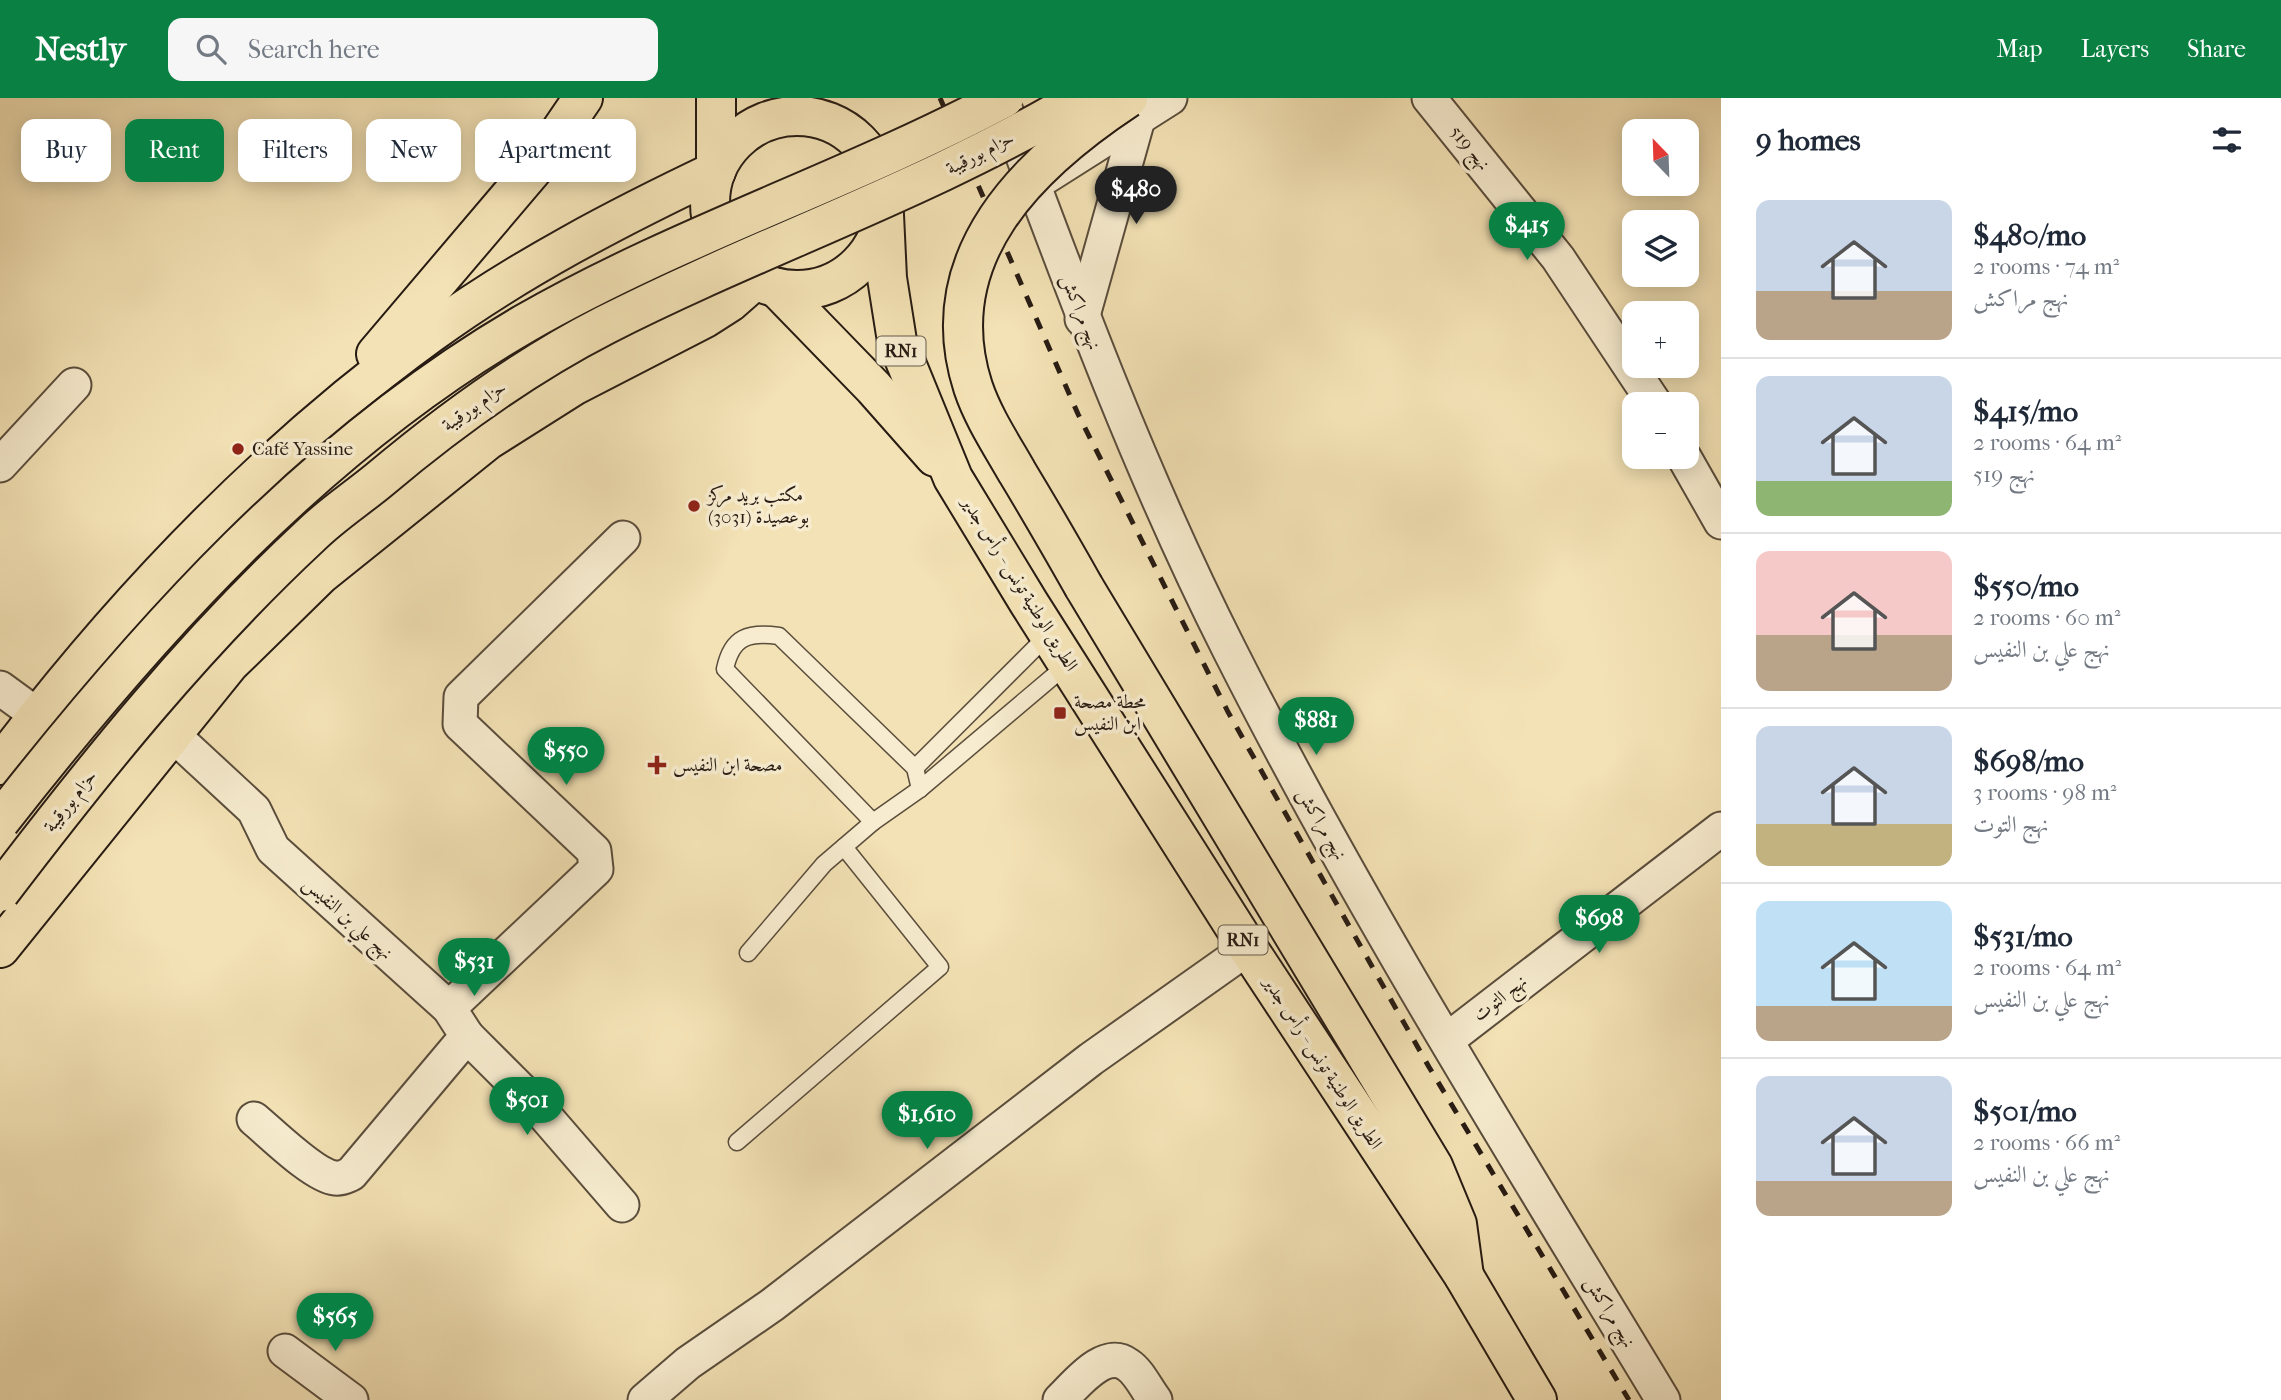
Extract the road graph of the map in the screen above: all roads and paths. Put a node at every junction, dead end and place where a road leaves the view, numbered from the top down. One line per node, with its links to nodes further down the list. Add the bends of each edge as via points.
1 (583, 98): 16 (main road, via 540,161 383,347)
2 (716, 98): 9 (main road, RN1)
3 (1002, 98): 10 (street, نهج مراكش); 29 (main road, حزام بورقيبة, bridge, via 906,147 629,270 526,323 428,387 338,457 219,569 104,692)
4 (1081, 98): 33 (main road, حزام بورقيبة, bridge, via 921,183 604,326 528,369 449,423 313,532 202,644 106,754)
5 (1170, 98): 8 (street)
6 (1429, 98): 15 (street, نهج 519, via 1558,258)
7 (808, 108): 9 (main road, RN1, via 747,131 728,149); 11 (main road, RN1, via 839,125 870,154 880,173)
8 (1133, 108): 10 (street); 13 (street); 43 (main road, bridge, via 1027,180 998,213 972,264 964,298 962,332 974,389 1084,587 1433,1166 1457,1224)
9 (716, 171): 12 (main road, RN1, via 710,191 714,233 724,252); 16 (main road, via 655,200 433,331)
10 (1033, 184): 13 (street, نهج مراكش)
11 (884, 215): 12 (main road, RN1, via 875,243 849,272 833,282 805,290); 19 (main road, الطريق الوطنية تونس - رأس جدير / RN1, via 897,341)
12 (766, 284): 19 (main road, الطريق الوطنية تونس - رأس جدير / RN1, via 874,388); 25 (main road, via 534,409 435,480 274,619 229,664)
13 (1082, 318): 39 (street, نهج مراكش, via 1169,524 1228,648 1298,783)
14 (74, 385): 17 (street)
15 (1646, 392)
16 (279, 455): 24 (main road, via 103,635)
17 (0, 465)
18 (1691, 469): 20 (street)
19 (953, 478): 22 (main road, الطريق الوطنية تونس - رأس جدير / RN1)
20 (1721, 522)
21 (623, 538): 37 (street, via 461,697 460,724 594,851 596,869)
22 (1059, 649): 27 (lane); 28 (lane); 35 (main road, الطريق الوطنية تونس - رأس جدير / RN1)
23 (0, 688): 24 (street)
24 (37, 715): 26 (main road)
25 (172, 734): 34 (main road); 37 (street, نهج علي بن النفيس, via 254,810 273,849)
26 (0, 765)
27 (915, 768): 28 (lane); 30 (lane, via 779,636 757,633 739,640 728,654 725,669)
28 (920, 789): 30 (lane)
29 (0, 821)
30 (873, 822): 32 (lane)
31 (1721, 829): 39 (street, نهج التوت)
32 (844, 847): 36 (lane, via 824,864); 41 (lane, via 940,967)
33 (0, 892)
34 (0, 948)
35 (1248, 948): 43 (main road, الطريق الوطنية تونس - رأس جدير / RN1); 45 (street, via 1091,1059 772,1305 688,1363)
36 (748, 954)
37 (449, 1009): 38 (street, نهج علي بن النفيس)
38 (467, 1036): 40 (street, via 343,1178 321,1172); 42 (street, نهج علي بن النفيس, via 533,1102)
39 (1447, 1040): 50 (street, نهج مراكش)
40 (254, 1119)
41 (737, 1142)
42 (622, 1205)
43 (1464, 1276): 49 (main road, الطريق الوطنية تونس - رأس جدير / RN1)
44 (285, 1351): 46 (street)
45 (653, 1398)
46 (351, 1400)
47 (1060, 1400): 48 (street, via 1099,1364 1113,1361 1129,1365)
48 (1155, 1400)
49 (1537, 1400)
50 (1663, 1400)

